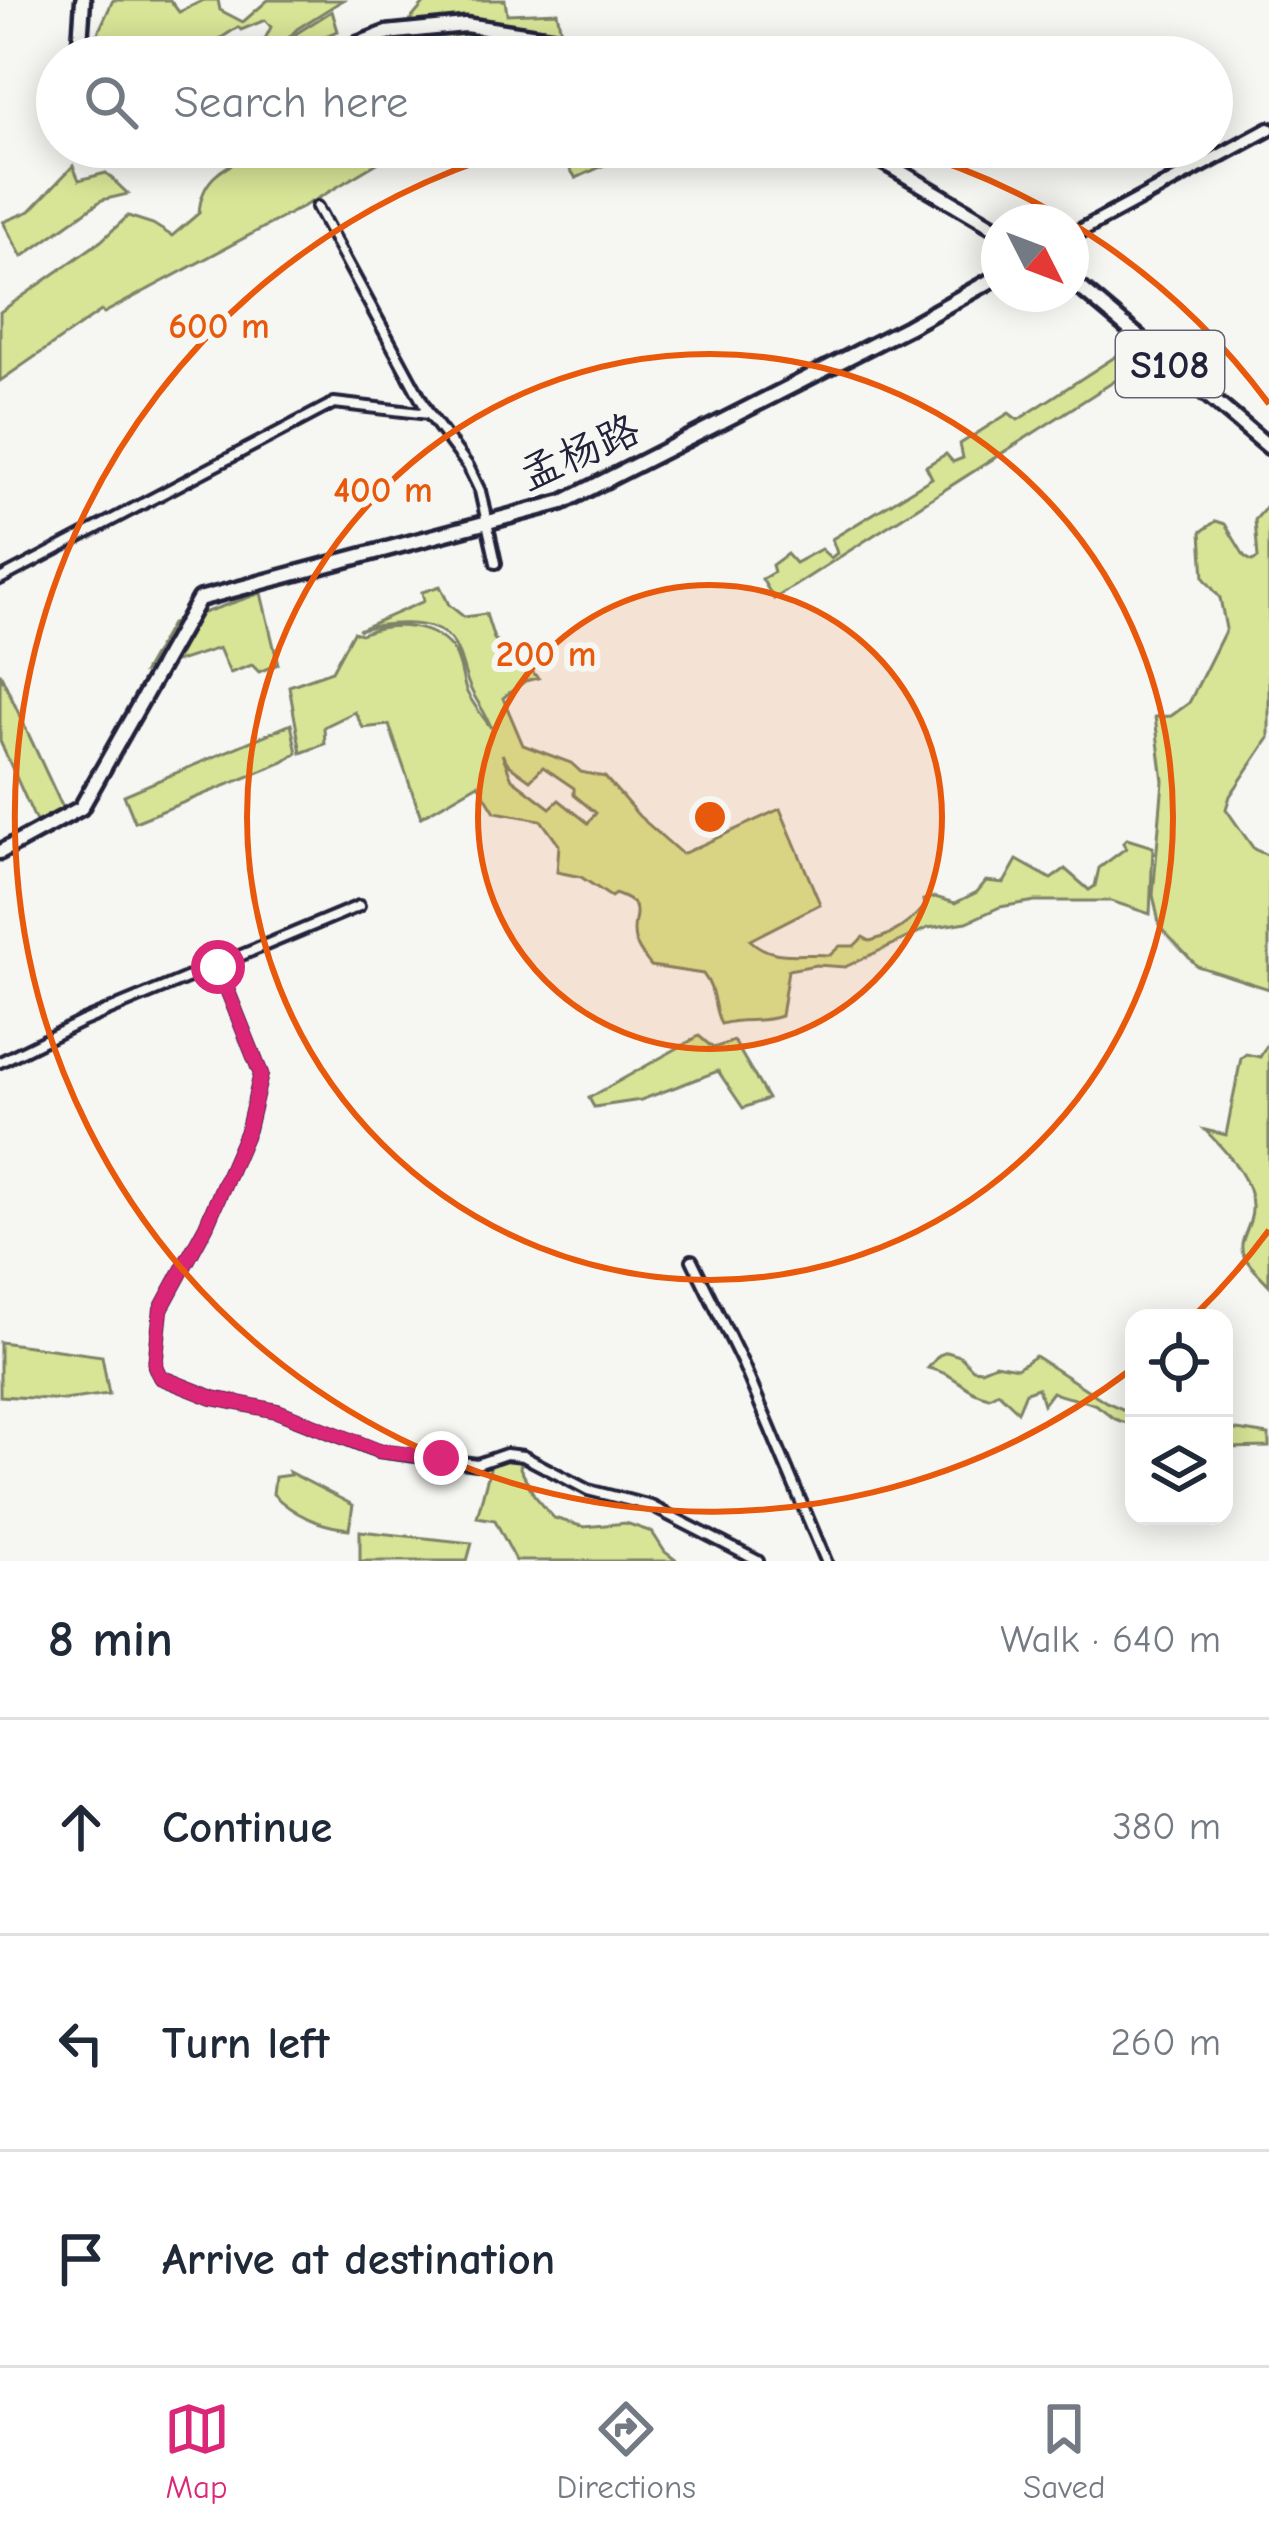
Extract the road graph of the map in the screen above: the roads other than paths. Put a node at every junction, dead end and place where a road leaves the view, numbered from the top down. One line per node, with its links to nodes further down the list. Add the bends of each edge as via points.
1 (83, 0): 2 (main road)
2 (80, 36)
3 (378, 36): 4 (main road, via 465,25)
4 (538, 36)
5 (1269, 129): 6 (street)
6 (1233, 148)
7 (894, 168): 10 (main road)
8 (1197, 168): 11 (street)
9 (317, 207): 14 (street)
10 (981, 219)
11 (1089, 226)
12 (981, 286): 16 (main road, 孟杨路, via 563,502)
13 (1089, 295): 15 (main road, S108)
14 (429, 414): 16 (street, via 468,466); 18 (street, via 334,403)
15 (1269, 447)
16 (487, 523): 17 (street); 19 (main road, 孟杨路, via 199,599 81,808)
17 (496, 563)
18 (0, 579)
19 (0, 852)
20 (359, 907): 21 (street)
21 (218, 967): 22 (street); 24 (street, via 261,1074 248,1129 161,1309 160,1377 379,1451 477,1464 523,1456 588,1490 651,1506)
22 (0, 1062)
23 (692, 1260): 25 (street)
24 (758, 1561)
25 (826, 1561)

